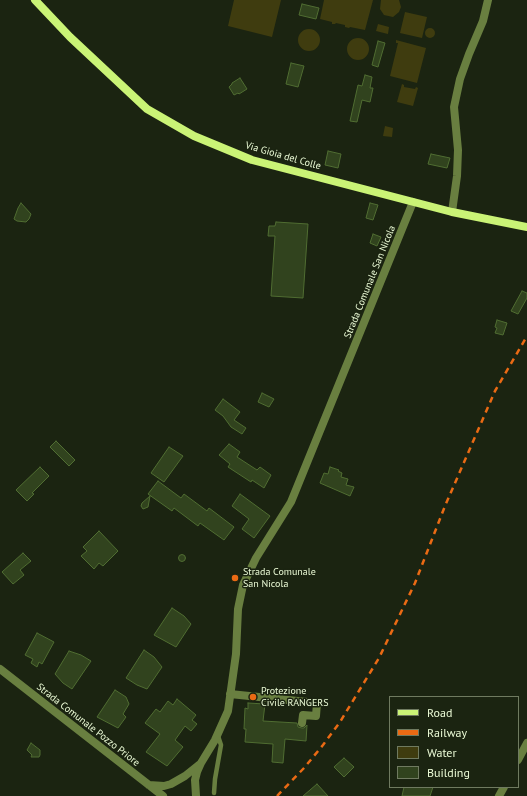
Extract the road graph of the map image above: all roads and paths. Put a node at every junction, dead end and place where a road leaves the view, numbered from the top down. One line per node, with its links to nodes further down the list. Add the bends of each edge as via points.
1 (35, 0): 3 (main road, Via Gioia del Colle, via 70,37 147,109 194,136 252,160)
2 (488, 0): 4 (street, via 483,21 462,73 455,105 458,150)
3 (413, 202): 4 (main road, Via Gioia del Colle); 7 (street, Strada Comunale San Nicola, via 291,502 256,558 243,585 238,609 236,654)
4 (452, 212): 5 (main road, Via Gioia del Colle)
5 (527, 227)
6 (0, 669): 13 (street, Strada Comunale Pozzo Priore)
7 (230, 694): 8 (street, via 317,702 316,716 303,714); 9 (street, Strada Comunale San Nicola, via 228,711)
8 (302, 723)
9 (217, 736): 12 (street, Strada Comunale San Nicola); 14 (lane, via 222,746)
10 (527, 743): 11 (street)
11 (519, 758)
12 (201, 763): 13 (street, via 171,784); 16 (street, via 195,780)
13 (149, 785): 15 (street, Strada Comunale Pozzo Priore)
14 (214, 793)
15 (163, 796)
16 (196, 796)

